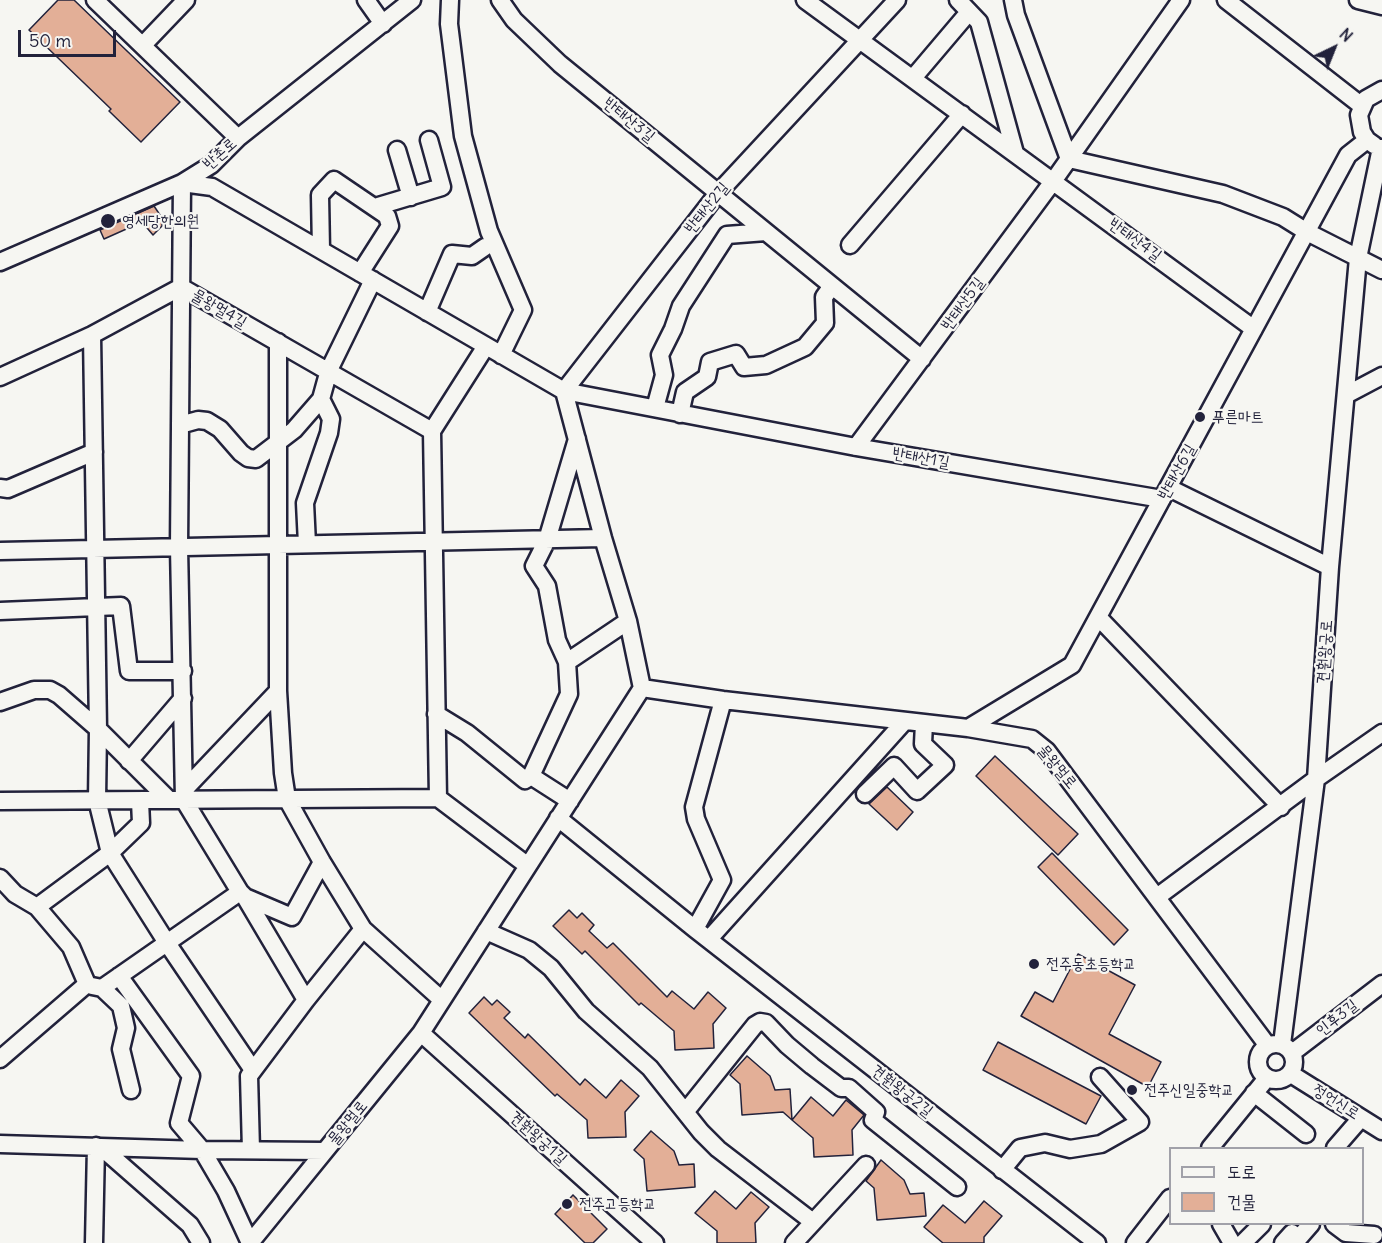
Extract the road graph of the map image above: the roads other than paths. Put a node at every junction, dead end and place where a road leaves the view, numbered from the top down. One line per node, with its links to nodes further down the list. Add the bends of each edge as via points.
1 (186, 0): 17 (street)
2 (366, 0): 15 (street)
3 (412, 0): 15 (street, 반촌로)
4 (450, 0): 35 (street, via 449,24 464,136)
5 (501, 0): 30 (street, 반태산3길, via 514,20 560,64)
6 (897, 0): 16 (street, 반태산2길)
7 (1181, 0): 27 (street, 반태산5길)
8 (1226, 0): 20 (street)
9 (1358, 0): 13 (street)
10 (98, 1): 17 (street)
11 (1015, 1): 27 (street, via 1016,15)
12 (812, 2): 16 (street, 반태산4길)
13 (1382, 6)
14 (968, 11): 18 (street); 26 (street)
15 (383, 24): 22 (street, 반촌로)
16 (860, 40): 18 (street, 반태산4길); 30 (street, 반태산2길)
17 (143, 45): 22 (street)
18 (913, 78): 21 (street, 반태산4길)
19 (1382, 90): 20 (street)
20 (1362, 106): 24 (street, via 1359,124)
21 (962, 114): 26 (street, 반태산4길); 36 (street)
22 (238, 138): 29 (street, 반촌로, via 211,165)
23 (429, 140): 31 (street, via 442,187)
24 (1377, 145): 34 (street, 반태산6길, via 1348,155); 38 (street, 견훤왕궁로)
25 (397, 150): 31 (street)
26 (1015, 153): 28 (street, 반태산4길)
27 (1069, 159): 28 (street, 반태산5길); 34 (street, via 1223,194 1283,217)
28 (1054, 180): 45 (street, 반태산4길); 50 (street, 반태산5길)
29 (182, 183): 37 (street, 반태산1길, via 212,188); 39 (street, 반촌로); 43 (street)
30 (718, 193): 33 (street, 반태산3길); 54 (street, 반태산2길)
31 (411, 196): 32 (street)
32 (375, 207): 37 (street, via 334,180 320,195); 41 (street, via 387,216 390,226)
33 (766, 232): 42 (street, 반태산3길); 57 (street, via 727,235 681,306 660,355 664,375)
34 (1307, 232): 38 (street); 45 (street, 반태산6길)
35 (487, 239): 44 (street, via 472,255 452,254); 49 (street, via 523,310)
36 (850, 245)
37 (321, 250): 41 (street, 반태산1길)
38 (1358, 258): 40 (street); 55 (street, 견훤왕궁로)
39 (0, 262)
40 (1382, 270)
41 (366, 277): 44 (street, 반태산1길); 51 (street)
42 (832, 286): 50 (street, 반태산3길); 58 (street, via 824,297 825,323 804,347 766,365 744,367 736,354 710,362 707,377 685,392)
43 (181, 287): 46 (street, 물왕멀4길); 47 (street, 물왕멀4길); 59 (street)
44 (427, 312): 48 (street, 반태산1길)
45 (1254, 329): 66 (street, 반태산6길)
46 (92, 335): 53 (street, 물왕멀4길); 64 (street)
47 (278, 342): 51 (street, 물왕멀4길); 62 (street)
48 (486, 346): 49 (street, 반태산1길); 60 (street)
49 (501, 355): 54 (street, 반태산1길)
50 (922, 359): 63 (street, 반태산5길)
51 (329, 370): 56 (street); 60 (street, 물왕멀4길)
52 (1382, 375): 55 (street)
53 (0, 377)
54 (564, 391): 57 (street, 반태산1길); 61 (street)
55 (1346, 395): 75 (street, 견훤왕궁로)
56 (321, 399): 62 (street); 70 (street, via 331,419 330,433 304,503)
57 (656, 408): 58 (street, 반태산1길)
58 (680, 414): 63 (street, 반태산1길)
59 (180, 425): 62 (street, via 207,421 248,459 256,459); 72 (street)
60 (432, 430): 69 (street)
61 (577, 439): 67 (street); 68 (street)
62 (278, 443): 71 (street)
63 (856, 447): 66 (street, 반태산1길)
64 (94, 452): 65 (street, via 8,489); 73 (street)
65 (0, 488)
66 (1165, 494): 75 (street, 반태산1길); 78 (street, 반태산6길)
67 (603, 538): 68 (street); 79 (street)
68 (547, 540): 69 (street); 80 (street, via 534,566 547,586 557,640)
69 (433, 542): 70 (street); 87 (street)
70 (307, 544): 71 (street)
71 (278, 545): 72 (street); 83 (street)
72 (179, 547): 73 (street); 81 (street)
73 (95, 549): 74 (street); 76 (street)
74 (0, 551)
75 (1330, 567): 95 (street, 견훤왕궁로)
76 (96, 608): 77 (street); 81 (street, via 121,606 129,671); 91 (street)
77 (0, 611)
78 (1099, 618): 90 (street, 반태산6길, via 1072,665); 104 (street)
79 (628, 621): 80 (street); 82 (street)
80 (567, 662): 94 (street, via 569,694)
81 (183, 675): 84 (street)
82 (642, 688): 85 (street, 물왕멀로); 103 (street, 물왕멀로)
83 (278, 691): 97 (street); 99 (street)
84 (183, 698): 93 (street); 97 (street)
85 (723, 700): 88 (street, 물왕멀로); 115 (street, via 693,807 722,880)
86 (0, 702): 91 (street, via 34,690 50,690)
87 (436, 714): 94 (street, via 467,733 525,780); 98 (street)
88 (904, 722): 89 (street, 물왕멀로); 115 (street)
89 (924, 723): 90 (street, 물왕멀로); 96 (street, via 923,744 945,765 917,791 894,766)
90 (968, 728): 111 (street, 물왕멀로, via 1032,739 1047,751)
91 (98, 729): 93 (street); 100 (street)
92 (1382, 733): 95 (street)
93 (129, 760): 97 (street)
94 (531, 776): 103 (street)
95 (1316, 779): 104 (street); 123 (street, 견훤왕궁로)
96 (865, 794)
97 (179, 797): 99 (street); 102 (street); 110 (street)
98 (438, 798): 99 (street); 108 (street)
99 (287, 799): 107 (street)
100 (97, 800): 101 (street); 102 (street); 106 (street)
101 (0, 801)
102 (140, 801): 106 (street, via 141,823)
103 (570, 801): 105 (street, 물왕멀로)
104 (1281, 807): 111 (street)
105 (558, 818): 108 (street, 물왕멀로); 115 (street, 견훤왕궁2길)
106 (110, 853): 112 (street); 116 (street)
107 (322, 862): 110 (street, via 292,917); 113 (street)
108 (528, 866): 114 (street, 물왕멀로)
109 (0, 878): 112 (street, via 15,894)
110 (243, 895): 116 (street); 120 (street)
111 (1157, 897): 123 (street, 물왕멀로)
112 (38, 907): 119 (street, via 71,947)
113 (363, 929): 120 (street); 121 (street)
114 (486, 931): 121 (street, 물왕멀로); 131 (street, via 529,950 551,968 586,1011 650,1068)
115 (702, 934): 143 (street, 견훤왕궁2길)
116 (167, 943): 117 (street); 125 (street)
117 (119, 976): 119 (street); 139 (street, via 191,1076 179,1123)
118 (1382, 984): 123 (street, 인후3길)
119 (95, 986): 124 (street); 129 (street, via 121,1006 126,1028 121,1049)
120 (306, 1000): 125 (street)
121 (442, 1000): 122 (street, 물왕멀로)
122 (421, 1033): 141 (street, 물왕멀로); 155 (street, 견훤왕궁1길)
123 (1281, 1048): 126 (street, via 1295,1059); 128 (street, via 1259,1055 1262,1074)
124 (0, 1059)
125 (254, 1070): 140 (street, via 249,1076)
126 (1291, 1074): 128 (street, via 1281,1080); 132 (street, 정언신로)
127 (1100, 1077): 143 (street, via 1140,1122 1101,1144 1070,1149 1045,1143 1020,1148)
128 (1267, 1078): 130 (street)
129 (131, 1090)
130 (1254, 1093): 134 (street); 137 (street)
131 (686, 1111): 144 (street, via 755,1025 766,1023 841,1088 849,1088 876,1112 873,1120); 146 (street, via 718,1149)
132 (1361, 1118): 133 (street, 정언신로); 138 (street)
133 (1382, 1131)
134 (1306, 1134)
135 (0, 1144): 136 (street)
136 (98, 1146): 139 (street); 152 (street); 153 (street, via 190,1224)
137 (1212, 1147)
138 (1337, 1147)
139 (202, 1150): 140 (street); 154 (street)
140 (251, 1150): 141 (street)
141 (325, 1151): 154 (street, 물왕멀로)
142 (866, 1165): 146 (street)
143 (1002, 1170): 157 (street, 견훤왕궁2길)
144 (957, 1187)
145 (1169, 1199): 158 (street)
146 (813, 1222): 156 (street)
147 (1222, 1225): 159 (street)
148 (1261, 1225): 160 (street)
149 (1310, 1225): 161 (street, via 1298,1239 1292,1233)
150 (1335, 1225): 151 (street, via 1346,1233)
151 (1374, 1238)
152 (94, 1243)
153 (201, 1243)
154 (250, 1243)
155 (655, 1243)
156 (794, 1243)
157 (1096, 1243)
158 (1135, 1243)
159 (1232, 1243)
160 (1243, 1243)
161 (1283, 1243)

